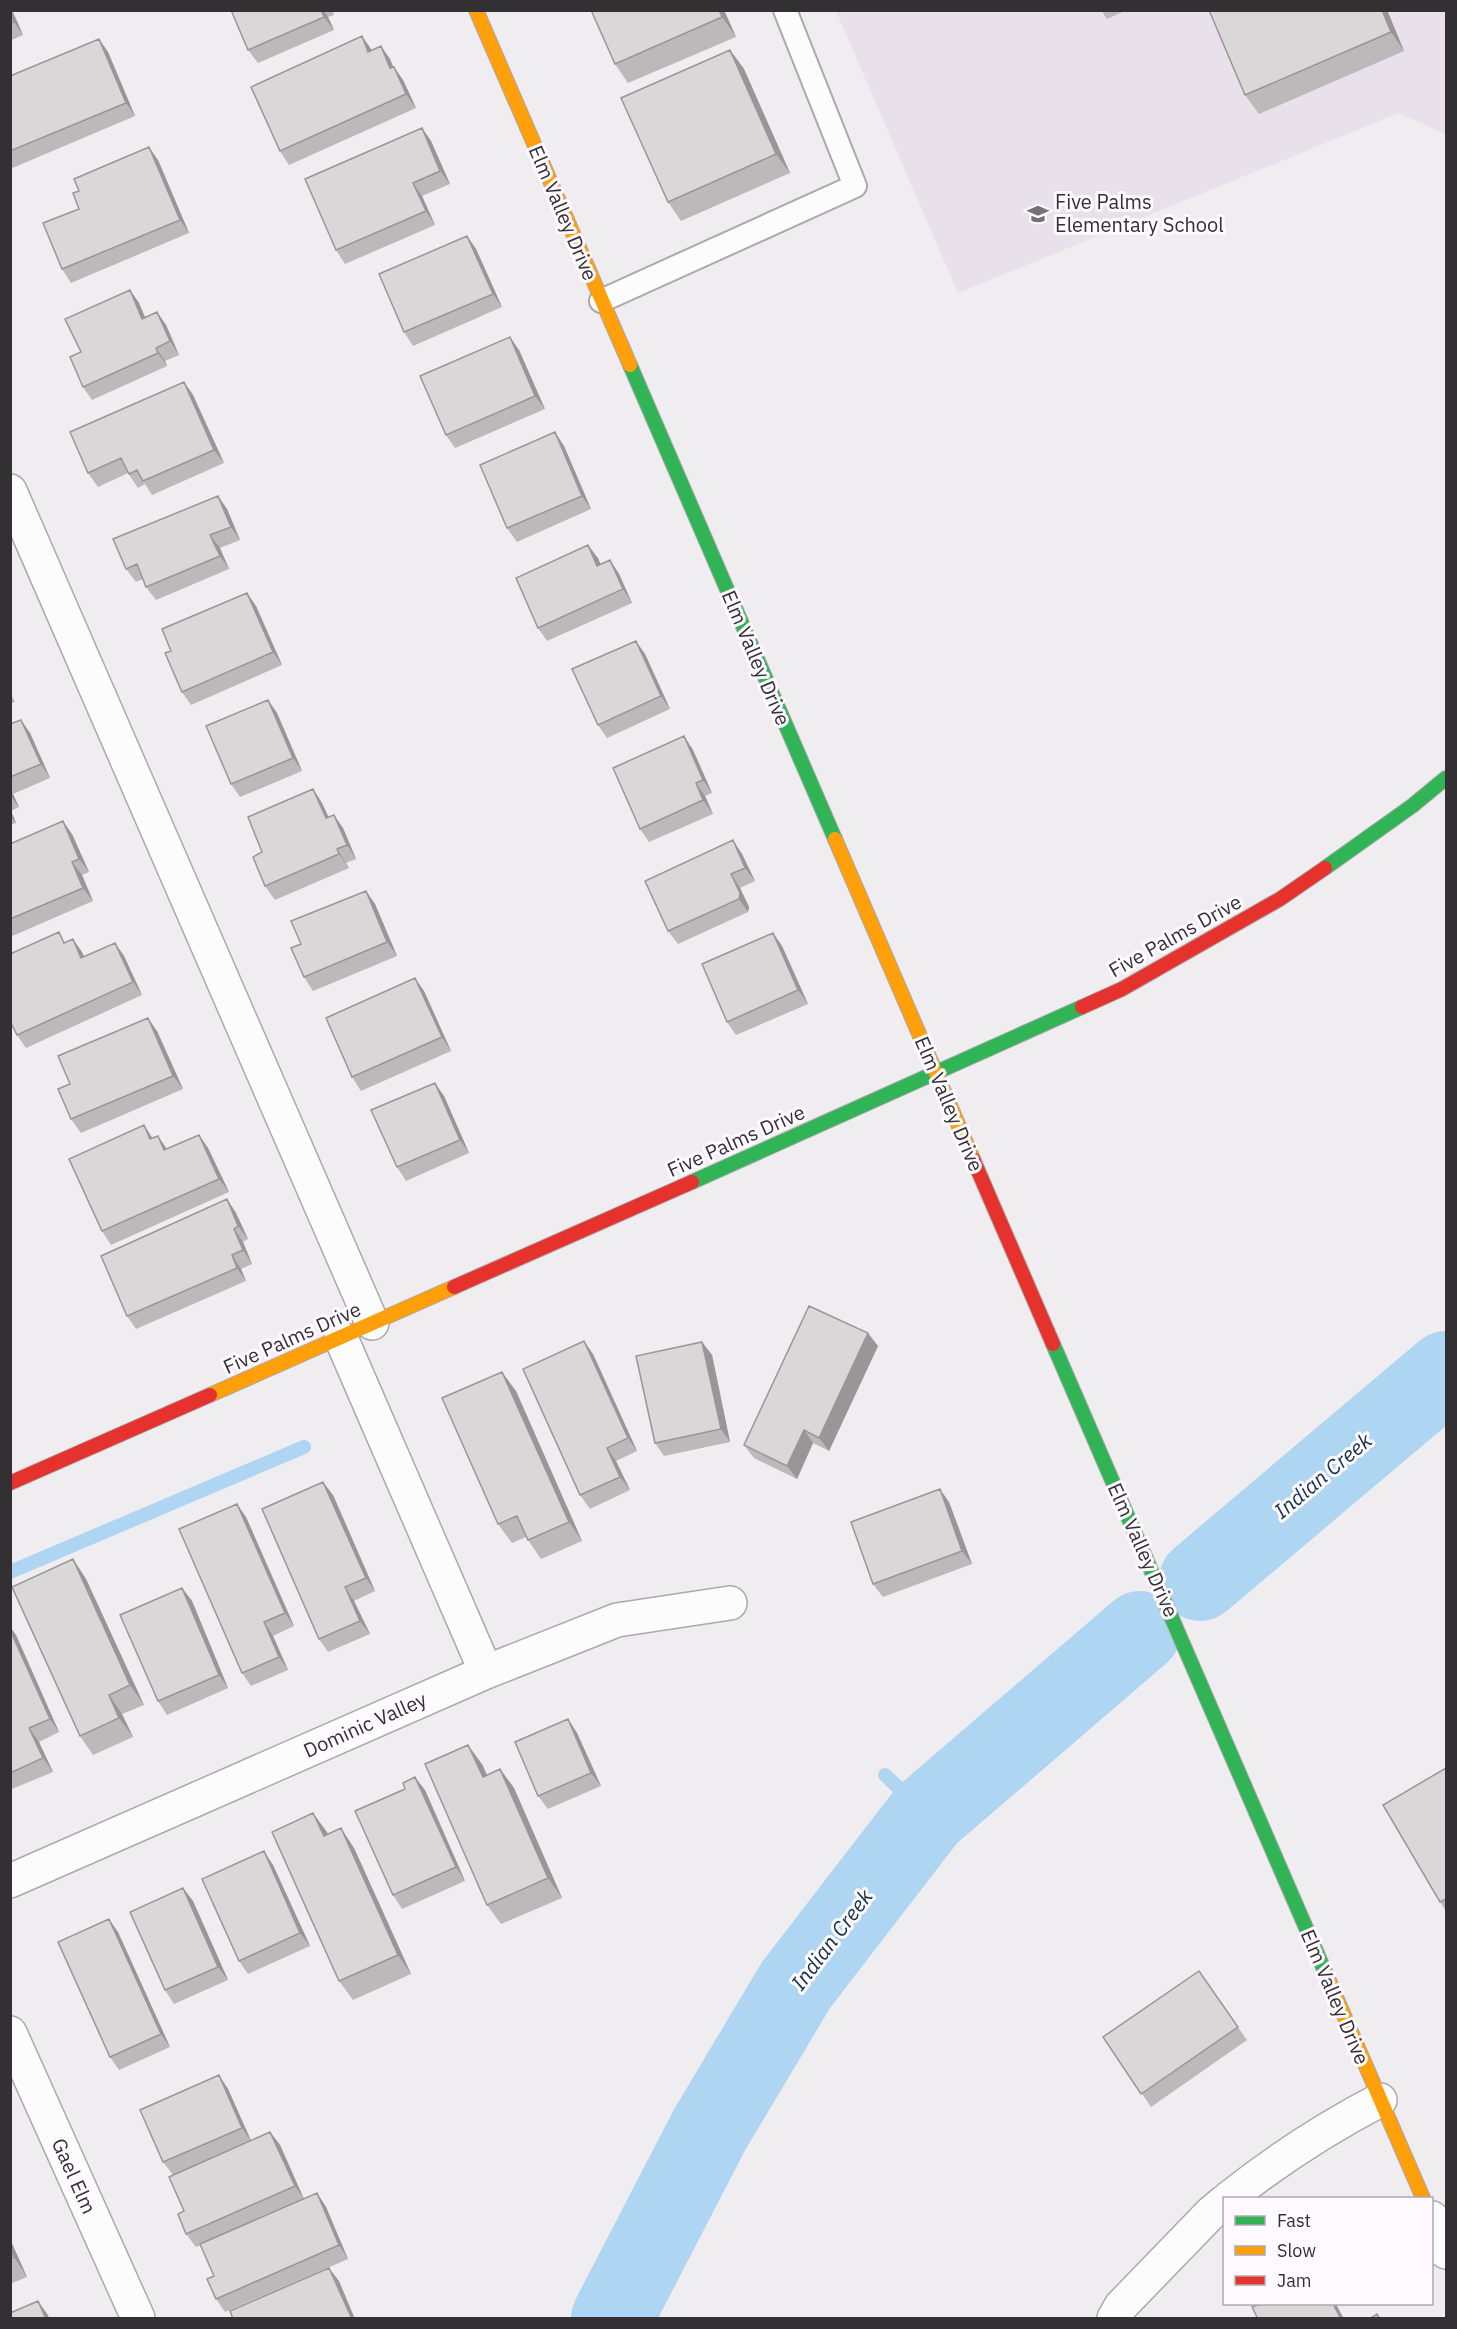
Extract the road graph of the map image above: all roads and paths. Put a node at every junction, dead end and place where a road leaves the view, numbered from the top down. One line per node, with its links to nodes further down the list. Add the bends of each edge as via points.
1 (476, 10): 3 (street, Elm Valley Drive)
2 (785, 10): 3 (lane, via 855,186)
3 (601, 301): 6 (street, Elm Valley Drive)
4 (10, 491): 7 (street)
5 (1446, 778): 6 (street, Five Palms Drive, via 1413,806 1280,899 1122,990)
6 (936, 1074): 7 (street, Five Palms Drive); 14 (street, Elm Valley Drive)
7 (372, 1323): 8 (street, Five Palms Drive)
8 (341, 1338): 9 (street, Five Palms Drive); 11 (street)
9 (10, 1484)
10 (730, 1603): 11 (street, Dominic Valley, via 617,1620)
11 (486, 1672): 12 (street, Dominic Valley)
12 (10, 1881)
13 (10, 2033): 20 (street, Gael Elm)
14 (1380, 2100): 15 (street, via 1335,2123 1271,2165); 16 (street, Elm Valley Drive)
15 (1231, 2197)
16 (1422, 2197)
17 (1223, 2203): 21 (street, via 1121,2306)
18 (1433, 2223): 19 (street)
19 (1446, 2252)
20 (138, 2319)
21 (1114, 2319)

